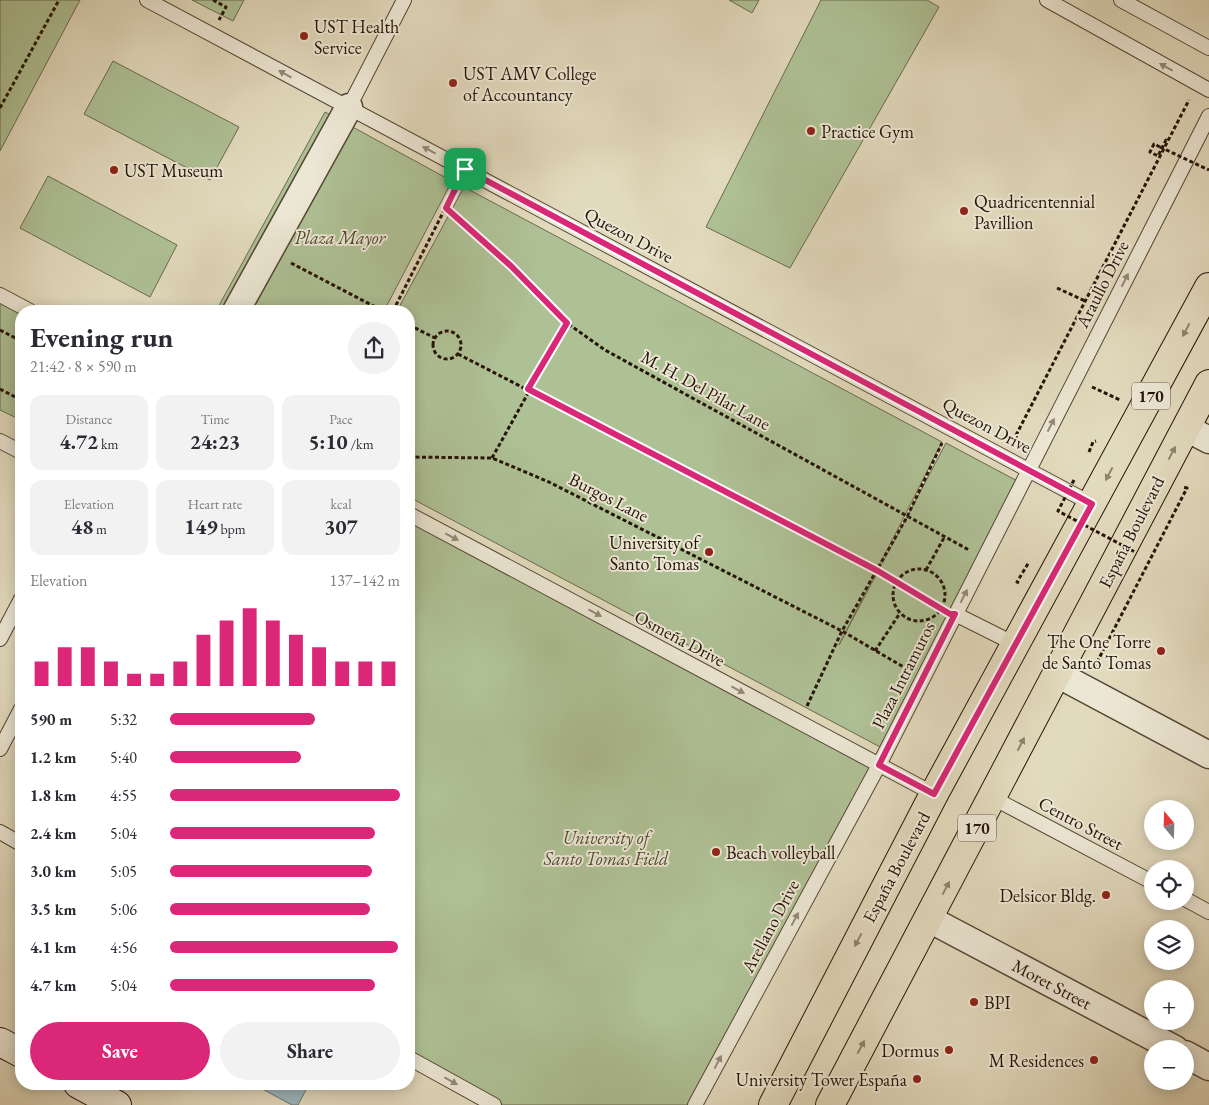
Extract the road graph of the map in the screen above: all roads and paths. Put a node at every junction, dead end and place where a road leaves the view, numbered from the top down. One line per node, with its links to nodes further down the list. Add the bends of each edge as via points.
1 (59, 0): 9 (path)
2 (147, 0): 8 (lane, Quezon Drive, one-way to 2)
3 (404, 0): 8 (lane)
4 (1047, 0): 7 (lane, one-way to 4)
5 (1120, 0): 6 (lane)
6 (1209, 48)
7 (1203, 87): 11 (path)
8 (348, 107): 12 (lane, Quezon Drive, one-way to 8); 15 (street)
9 (0, 108)
10 (1209, 116): 31 (lane, Araullo Drive, one-way to 10)
11 (1168, 141): 13 (path, bridge, via 1166,140 1158,156 1150,152 1154,144 1160,147); 19 (path)
12 (465, 169): 14 (path); 37 (lane, Quezon Drive)
13 (1209, 170)
14 (446, 208): 23 (path); 24 (path, M. H. Del Pilar Lane, via 511,266)
15 (269, 252): 21 (street); 22 (path)
16 (1209, 287): 36 (main road, España Boulevard / 170, one-way to 36)
17 (1057, 288): 19 (path)
18 (0, 295): 20 (lane)
19 (1085, 301): 30 (path)
20 (19, 305)
21 (239, 305)
22 (371, 305)
23 (395, 305)
24 (567, 323): 34 (path); 48 (path, M. H. Del Pilar Lane, via 605,350)
25 (415, 327): 28 (path)
26 (0, 330): 27 (path)
27 (15, 338)
28 (435, 338): 29 (path, via 433,347 437,355 450,359); 29 (path, via 446,331 455,333 460,341)
29 (458, 354): 34 (path)
30 (1051, 367): 31 (path); 41 (path)
31 (1074, 379): 36 (path); 44 (lane, Araullo Drive, one-way to 31)
32 (1209, 384): 38 (main road, España Boulevard / 170)
33 (0, 389): 35 (path)
34 (528, 389): 43 (path); 55 (path)
35 (15, 397)
36 (1143, 411): 47 (main road, España Boulevard / 170, one-way to 47)
37 (950, 426): 41 (lane, Quezon Drive); 48 (path)
38 (1197, 434): 67 (main road, España Boulevard / 170, one-way to 38)
39 (0, 441): 40 (lane)
40 (15, 449)
41 (1005, 456): 44 (lane, Quezon Drive)
42 (415, 458): 43 (path, Burgos Lane)
43 (492, 458): 62 (path, Burgos Lane, via 549,482)
44 (1028, 468): 47 (lane, Quezon Drive); 61 (lane, Plaza Intramuros, one-way to 44)
45 (1074, 480): 52 (path, bridge, via 1058,511)
46 (1187, 488): 68 (path)
47 (1092, 504): 64 (main road, España Boulevard / 170)
48 (907, 516): 50 (path, M. H. Del Pilar Lane); 55 (path)
49 (415, 517): 70 (lane, Osmeña Drive, one-way to 70)
50 (945, 536): 51 (path, M. H. Del Pilar Lane); 54 (path)
51 (973, 552)
52 (1135, 552)
53 (1028, 563): 57 (path)
54 (926, 570): 56 (path, via 909,570); 58 (path, via 940,579 944,587 945,599)
55 (878, 571): 56 (path); 62 (path)
56 (896, 582): 58 (path); 60 (path, via 893,596)
57 (1017, 582)
58 (941, 609): 60 (path, via 921,621); 61 (path)
59 (15, 610): 63 (lane)
60 (900, 613): 65 (path)
61 (955, 614): 64 (lane); 73 (lane, Plaza Intramuros)
62 (842, 632): 65 (path, Burgos Lane); 70 (path)
63 (0, 639)
64 (1015, 644): 74 (main road, España Boulevard / 170)
65 (875, 652): 66 (path, Burgos Lane)
66 (908, 670)
67 (1057, 674): 68 (street); 75 (main road, España Boulevard / 170, one-way to 67)
68 (1083, 688): 72 (street)
69 (15, 720): 71 (lane)
70 (799, 722): 73 (lane, Osmeña Drive)
71 (0, 748)
72 (1209, 755)
73 (879, 765): 74 (lane, Osmeña Drive); 91 (lane, Arellano Drive, one-way to 73)
74 (934, 794): 92 (main road, España Boulevard / 170, one-way to 92)
75 (993, 798): 78 (lane, Centro Street); 81 (main road, España Boulevard / 170, one-way to 75)
76 (0, 832): 77 (lane)
77 (15, 841)
78 (1144, 878)
79 (1194, 904): 80 (lane)
80 (1209, 912)
81 (930, 919): 82 (street, Moret Street); 93 (main road, España Boulevard / 170, one-way to 81)
82 (1158, 1040)
83 (0, 1042): 84 (street)
84 (15, 1050)
85 (1194, 1058): 87 (street)
86 (415, 1061): 89 (lane, one-way to 89)
87 (1209, 1066)
88 (89, 1090): 90 (street)
89 (491, 1104)
90 (117, 1105)
91 (695, 1105)
92 (772, 1105)
93 (830, 1105)

